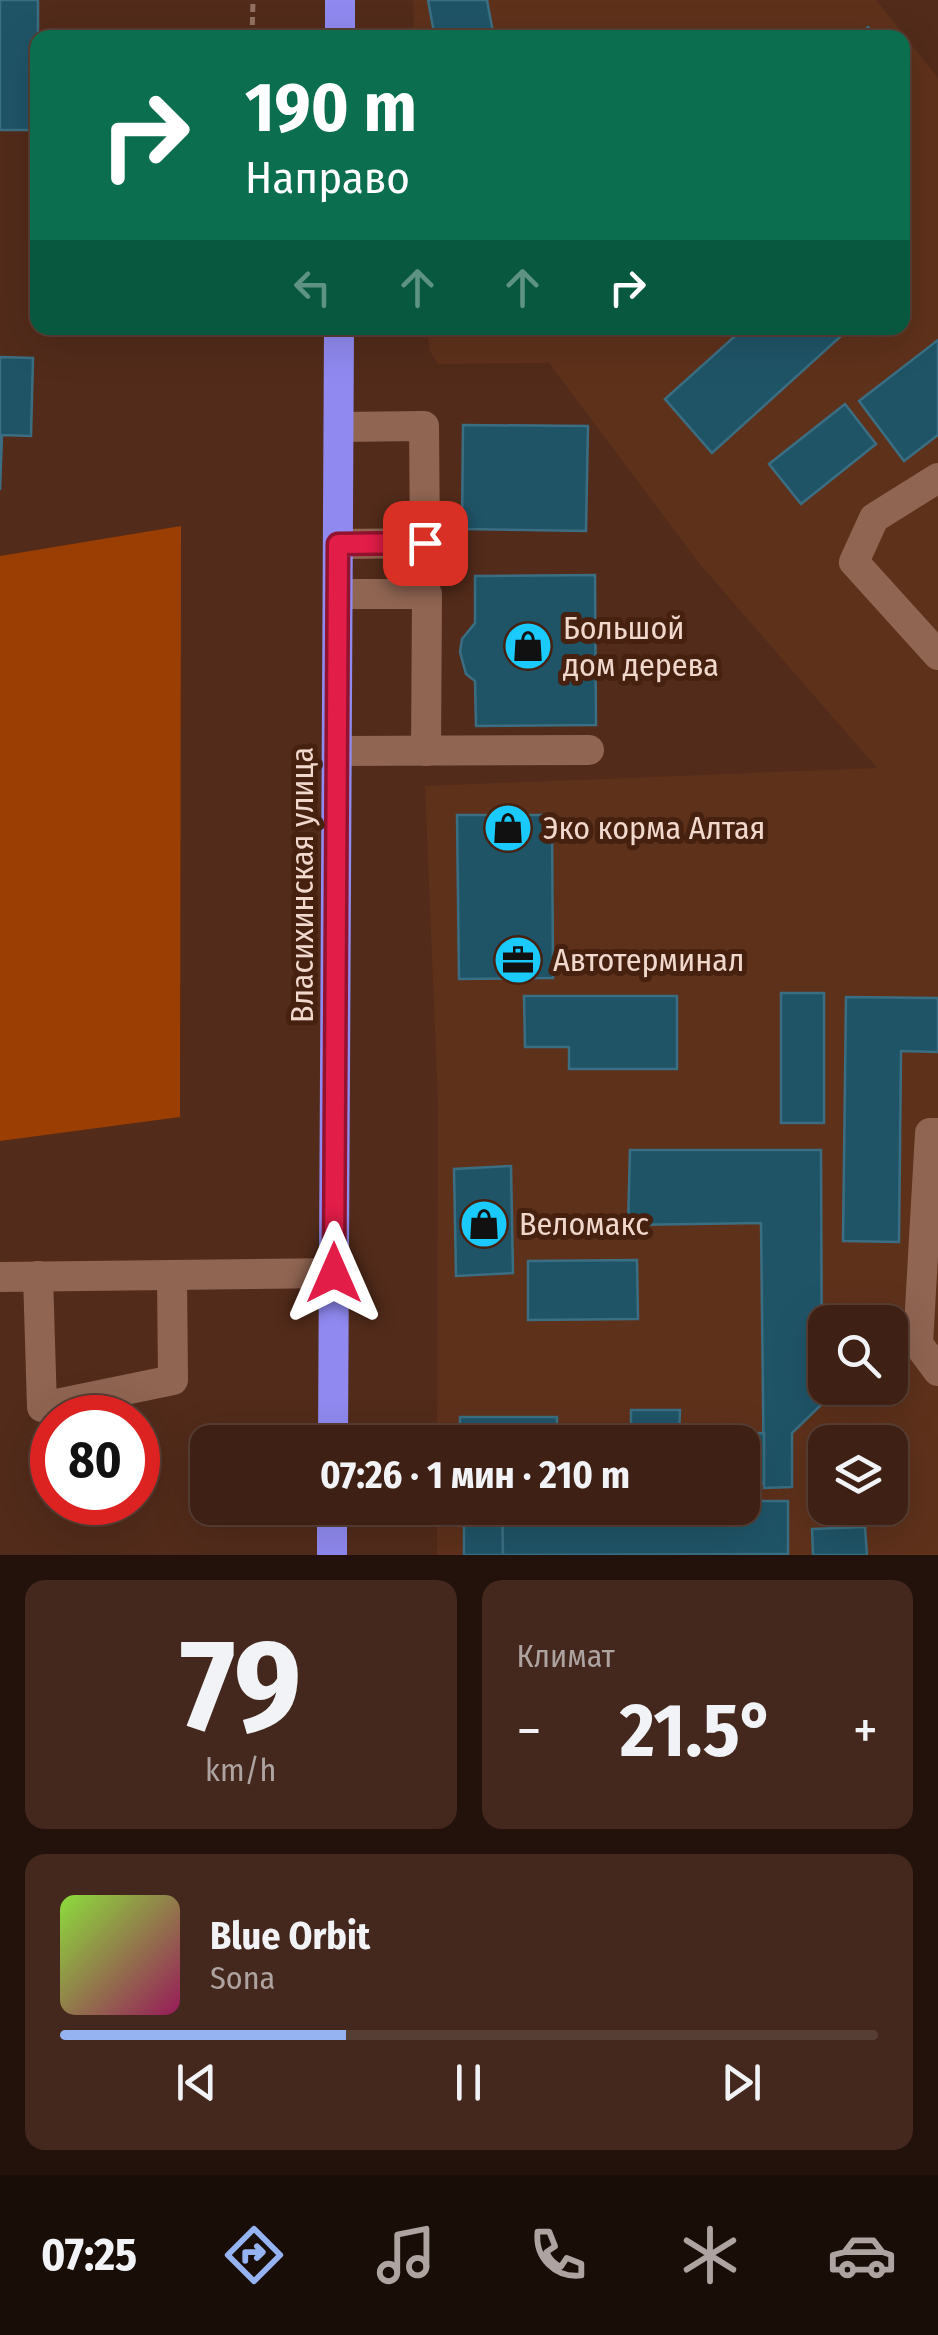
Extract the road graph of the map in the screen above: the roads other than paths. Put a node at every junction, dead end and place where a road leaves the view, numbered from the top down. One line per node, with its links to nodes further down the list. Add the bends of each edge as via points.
1 (340, 0): 2 (highway)
2 (340, 30)
3 (339, 335): 4 (highway, Власихинская улица)
4 (339, 427): 6 (highway, Власихинская улица); 6 (lane, via 424,426 425,543)
5 (938, 478): 8 (lane, via 874,518 854,562)
6 (338, 544): 7 (highway, Власихинская улица)
7 (338, 594): 10 (highway, Власихинская улица); 11 (lane, via 426,594)
8 (938, 654)
9 (590, 750): 11 (lane)
10 (338, 751): 11 (lane); 13 (highway, Власихинская улица)
11 (426, 751)
12 (938, 1133): 17 (lane, via 930,1133 918,1344)
13 (334, 1273): 15 (lane); 18 (highway, Власихинская улица)
14 (38, 1276): 15 (lane); 15 (lane, via 42,1407 173,1380); 16 (lane)
15 (172, 1276)
16 (0, 1277)
17 (938, 1372)
18 (333, 1425)
19 (332, 1525): 20 (highway)
20 (332, 1555)

